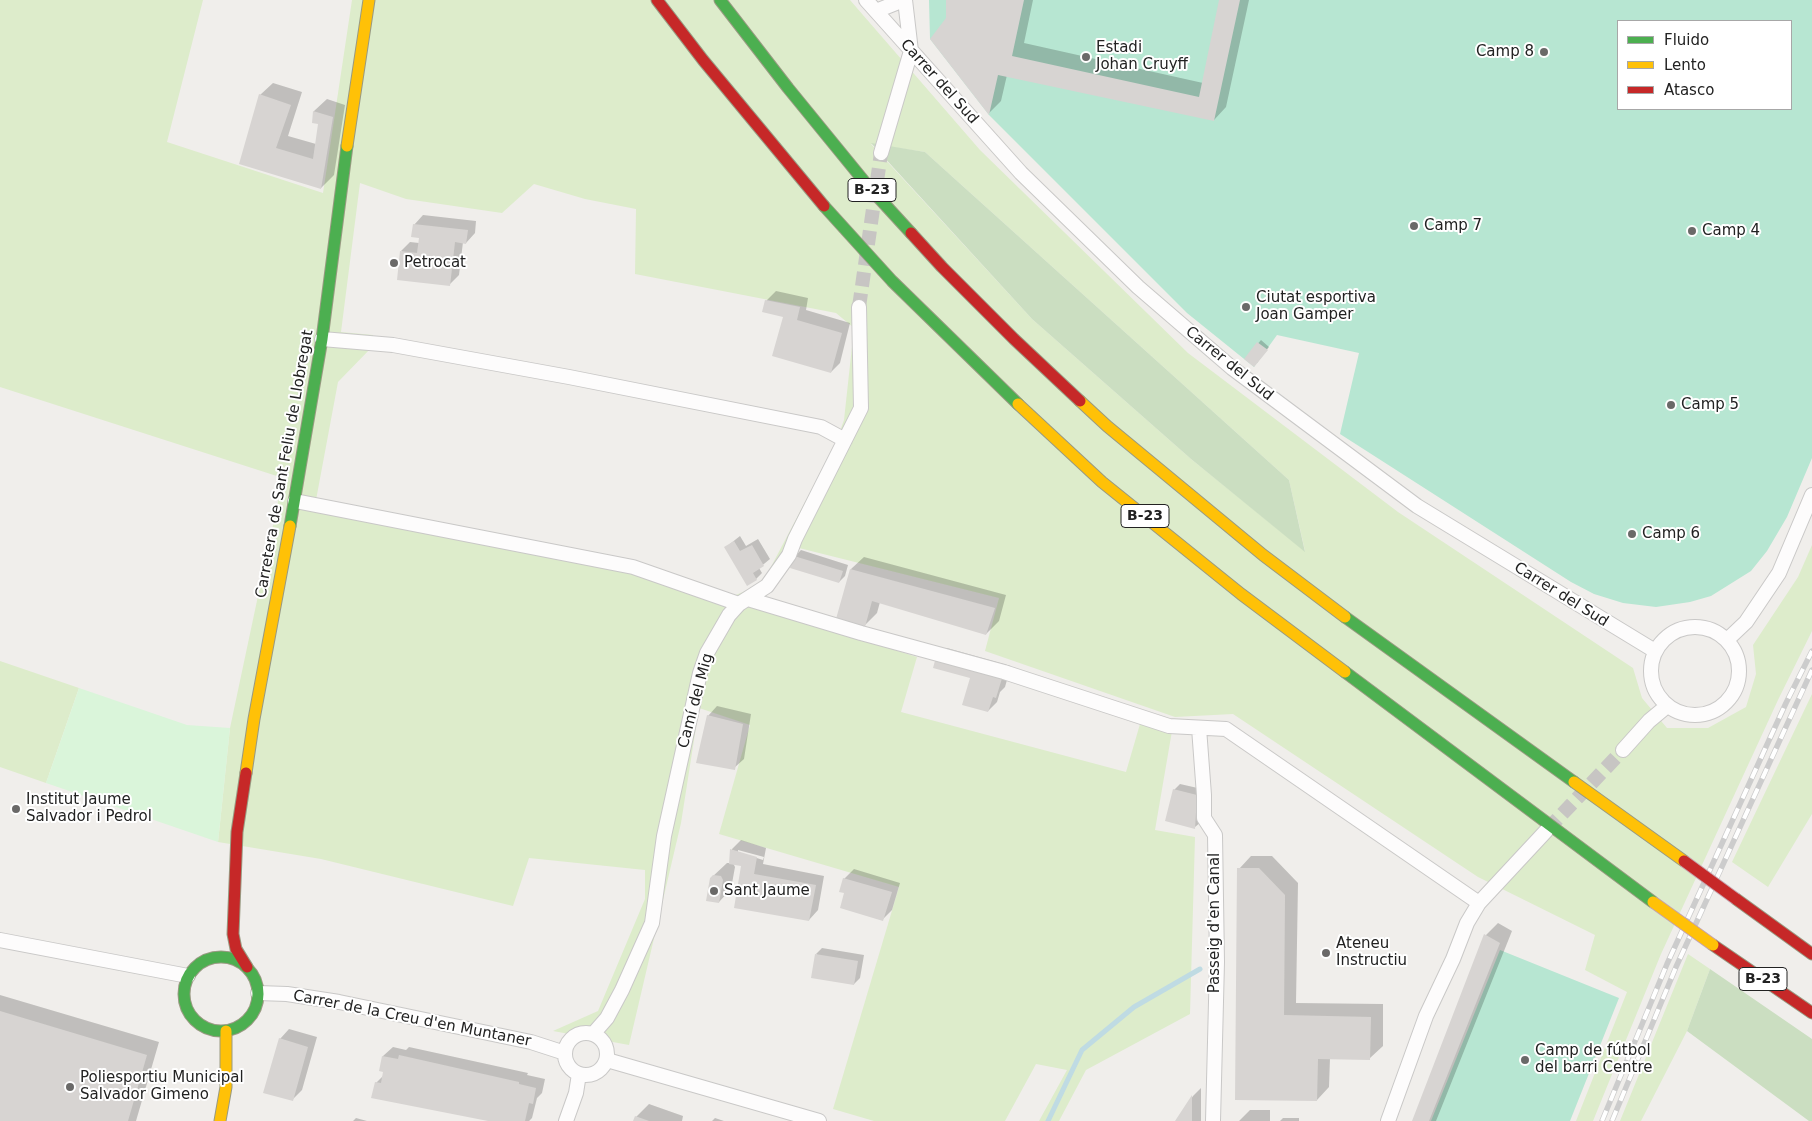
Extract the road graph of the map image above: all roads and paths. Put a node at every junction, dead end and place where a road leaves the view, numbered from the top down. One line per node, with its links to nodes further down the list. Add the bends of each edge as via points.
1 (369, 0): 10 (main road, Carretera de Sant Feliu de Llobregat)
2 (657, 0): 29 (main road, B-23, bridge, via 813,194 892,281 997,385 1102,482 1241,594 1653,902)
3 (720, 0): 24 (main road, B-23, bridge, via 868,186 912,235 1014,339 1107,426 1263,555 1367,633)
4 (898, 0): 6 (street, via 896,3)
5 (905, 0): 7 (street)
6 (871, 5): 7 (street, Carrer del Sud)
7 (910, 51): 8 (street); 16 (street, Carrer del Sud, via 1021,174 1138,287 1232,368 1417,506)
8 (881, 153)
9 (859, 307): 11 (street, Camí del Mig, via 861,408)
10 (322, 339): 11 (street, via 394,345 578,379 821,427); 13 (main road, Carretera de Sant Feliu de Llobregat)
11 (845, 440): 14 (street, Camí del Mig, via 789,555 767,586)
12 (1812, 496): 15 (street, via 1779,573 1746,622)
13 (295, 501): 14 (street, via 633,566); 22 (main road, Carretera de Sant Feliu de Llobregat, via 254,719 237,832)
14 (743, 601): 18 (street, via 1004,672 1169,726); 31 (street, Camí del Mig, via 729,616 707,653 700,673 664,836 652,923 622,990)
15 (1727, 640): 16 (street, via 1699,626 1687,627 1667,636); 17 (street, via 1737,656 1739,667 1735,691 1727,702 1715,711 1697,716 1680,713)
16 (1655, 651): 17 (street, via 1651,680 1654,690)
17 (1667, 706): 19 (street)
18 (1200, 728): 21 (street, via 1226,729); 38 (street, Passeig d'en Canal, via 1204,818 1215,835 1217,962)
19 (1623, 750)
20 (1546, 831): 21 (street)
21 (1479, 903): 39 (street, via 1426,1016)
22 (233, 934): 25 (main road, via 225,946); 26 (main road, Carretera de Sant Feliu de Llobregat, via 236,949)
23 (0, 940): 27 (street)
24 (1812, 954)
25 (210, 958): 26 (main road, via 232,958); 27 (main road)
26 (247, 967): 28 (main road)
27 (188, 976): 30 (main road, via 184,998 190,1015 208,1028)
28 (258, 992): 30 (main road, via 249,1018 240,1026); 32 (street, Carrer de la Creu d'en Muntaner, via 339,1002 522,1040)
29 (1812, 1013)
30 (226, 1031): 35 (main road, via 226,1087)
31 (593, 1034): 32 (street, via 575,1037); 33 (street, via 606,1047)
32 (565, 1053): 34 (street, via 567,1062)
33 (607, 1060): 34 (street, via 598,1072); 37 (street)
34 (579, 1074): 36 (street)
35 (220, 1121)
36 (566, 1121)
37 (818, 1121)
38 (1213, 1121)
39 (1388, 1121)

